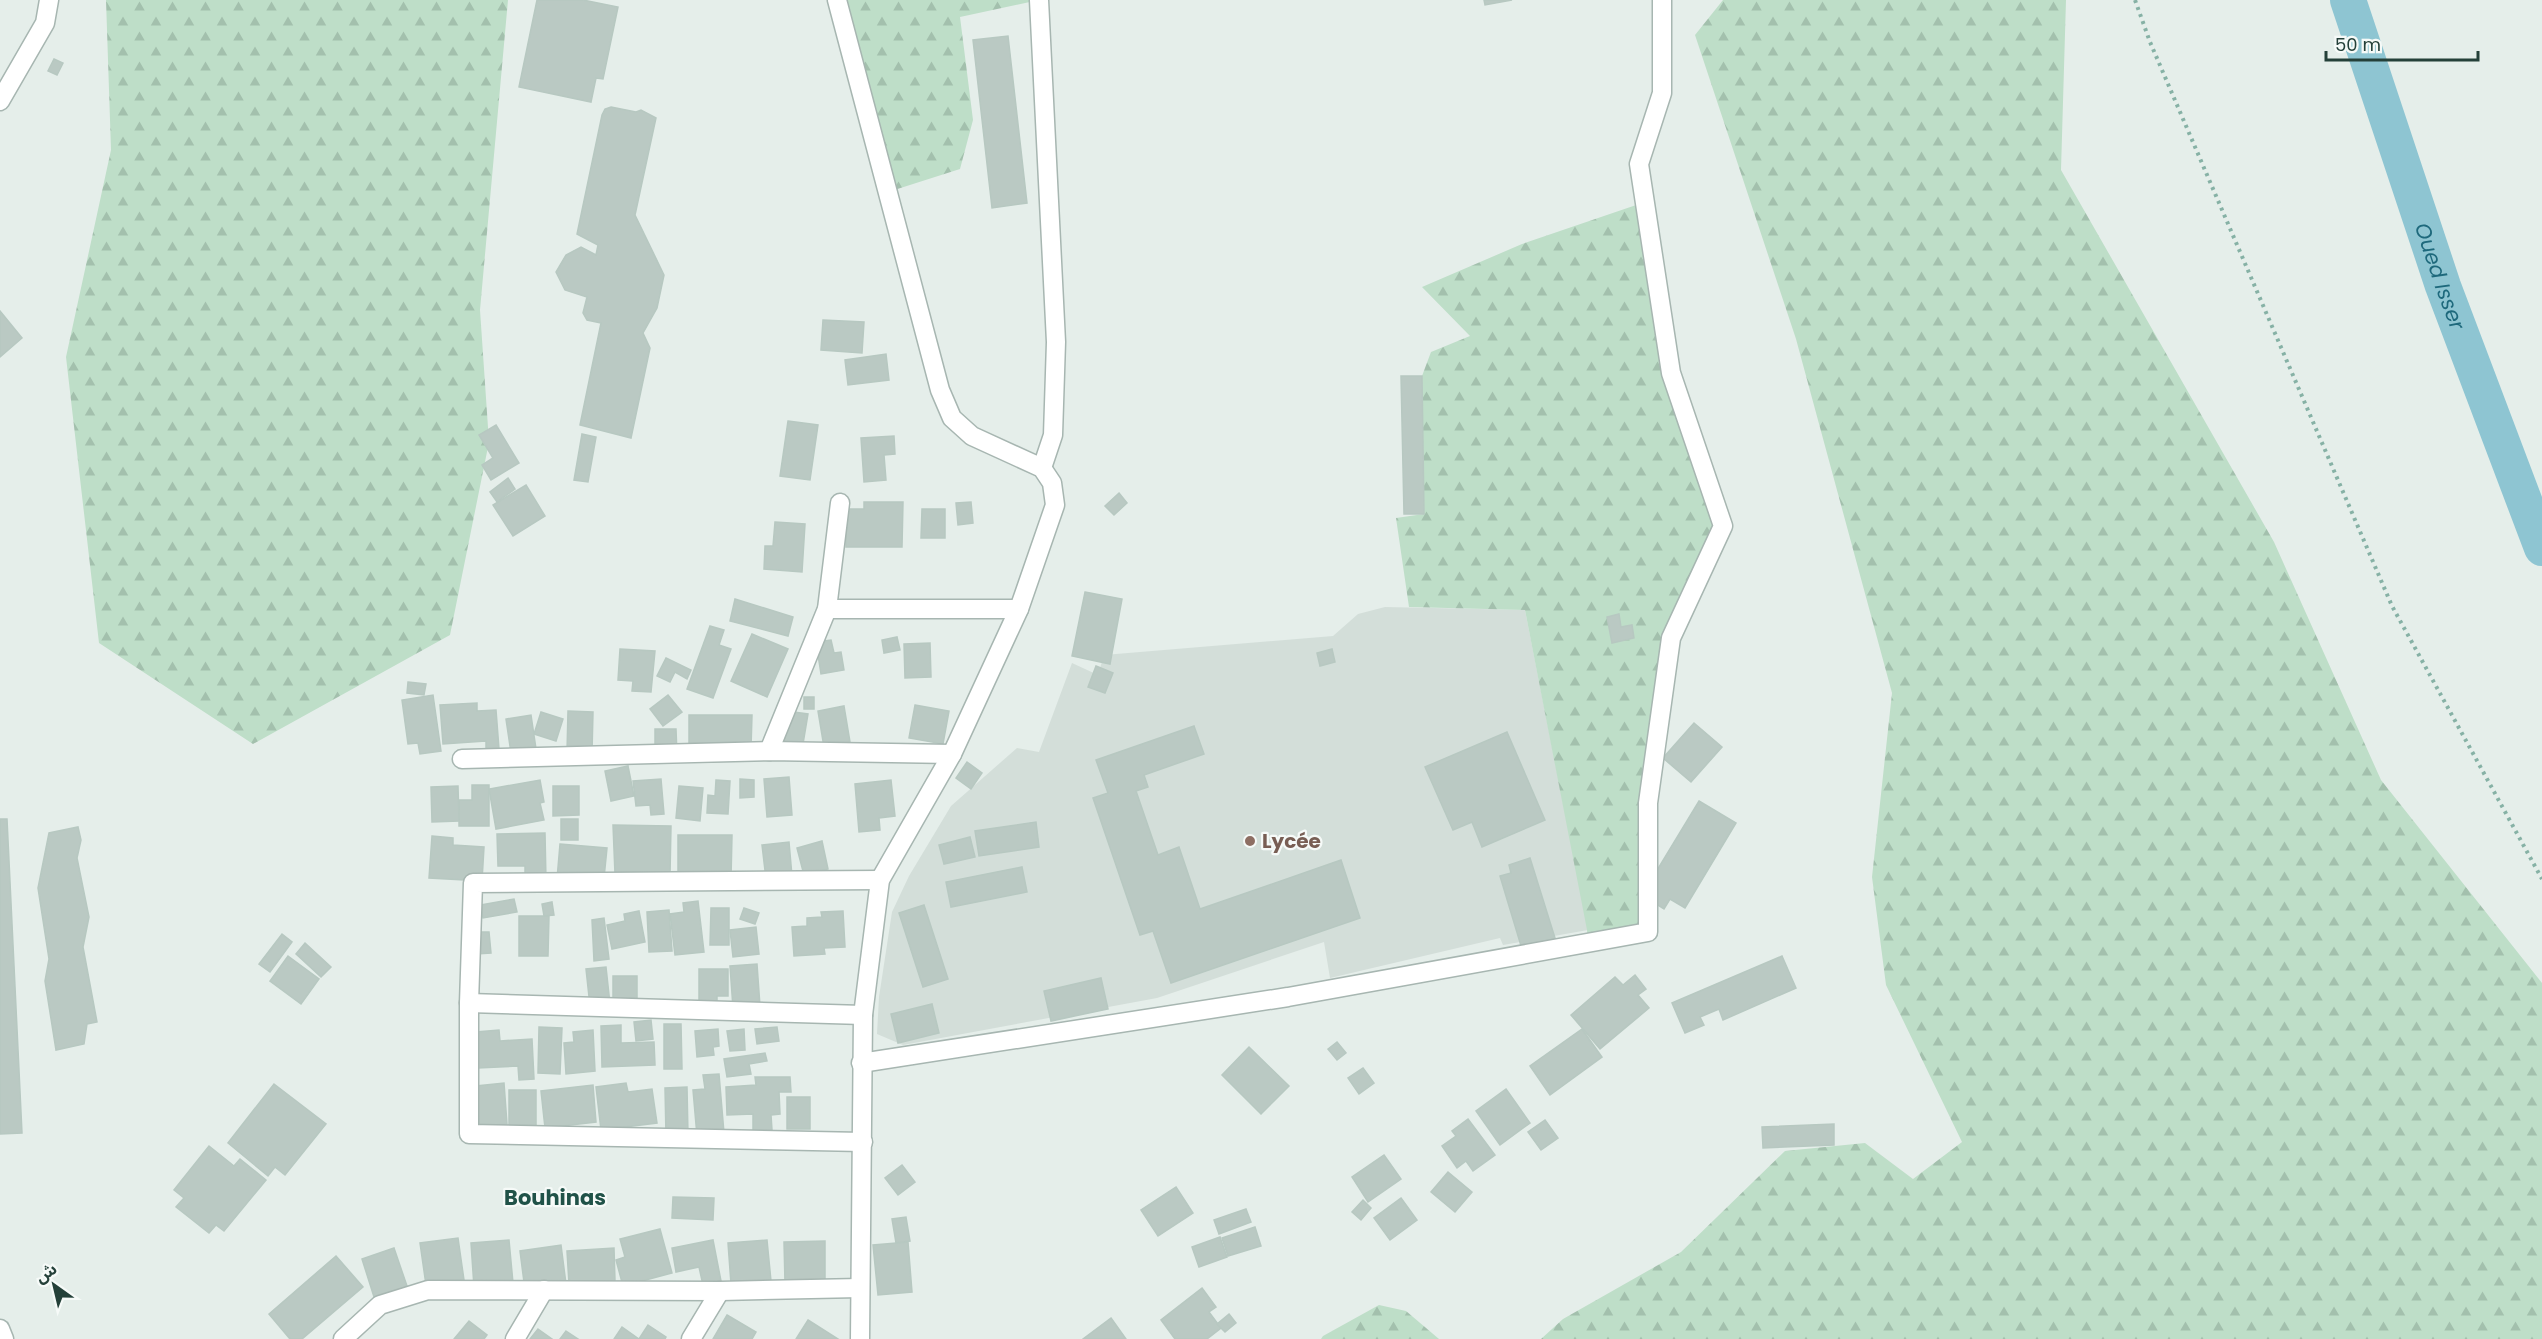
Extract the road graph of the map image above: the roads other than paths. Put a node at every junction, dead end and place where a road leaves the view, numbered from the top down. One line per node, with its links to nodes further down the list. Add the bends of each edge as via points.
1 (49, 0): 5 (street, via 45,23)
2 (837, 0): 6 (street, via 944,400 952,418 972,436)
3 (1039, 0): 6 (street, via 1056,342 1053,435)
4 (1662, 0): 16 (street, via 1662,93 1639,164 1671,373 1723,526 1671,638 1648,803 1648,933 1288,997)
5 (0, 101)
6 (1042, 468): 9 (street, via 1052,483 1055,505)
7 (840, 503): 8 (street)
8 (827, 609): 9 (street); 10 (street)
9 (1019, 609): 11 (street)
10 (769, 751): 11 (street); 12 (street)
11 (952, 754): 13 (street)
12 (462, 759)
13 (880, 880): 14 (street, via 474,883); 15 (street)
14 (469, 1004): 15 (street); 17 (street, via 469,1134)
15 (863, 1015): 16 (street)
16 (861, 1063): 17 (street)
17 (863, 1142): 18 (street)
18 (860, 1288): 20 (street); 26 (street)
19 (544, 1290): 20 (street); 23 (street, via 428,1290 380,1305); 24 (street)
20 (720, 1291): 25 (street)
21 (0, 1329): 22 (street)
22 (4, 1339)
23 (343, 1339)
24 (515, 1339)
25 (691, 1339)
26 (860, 1339)

